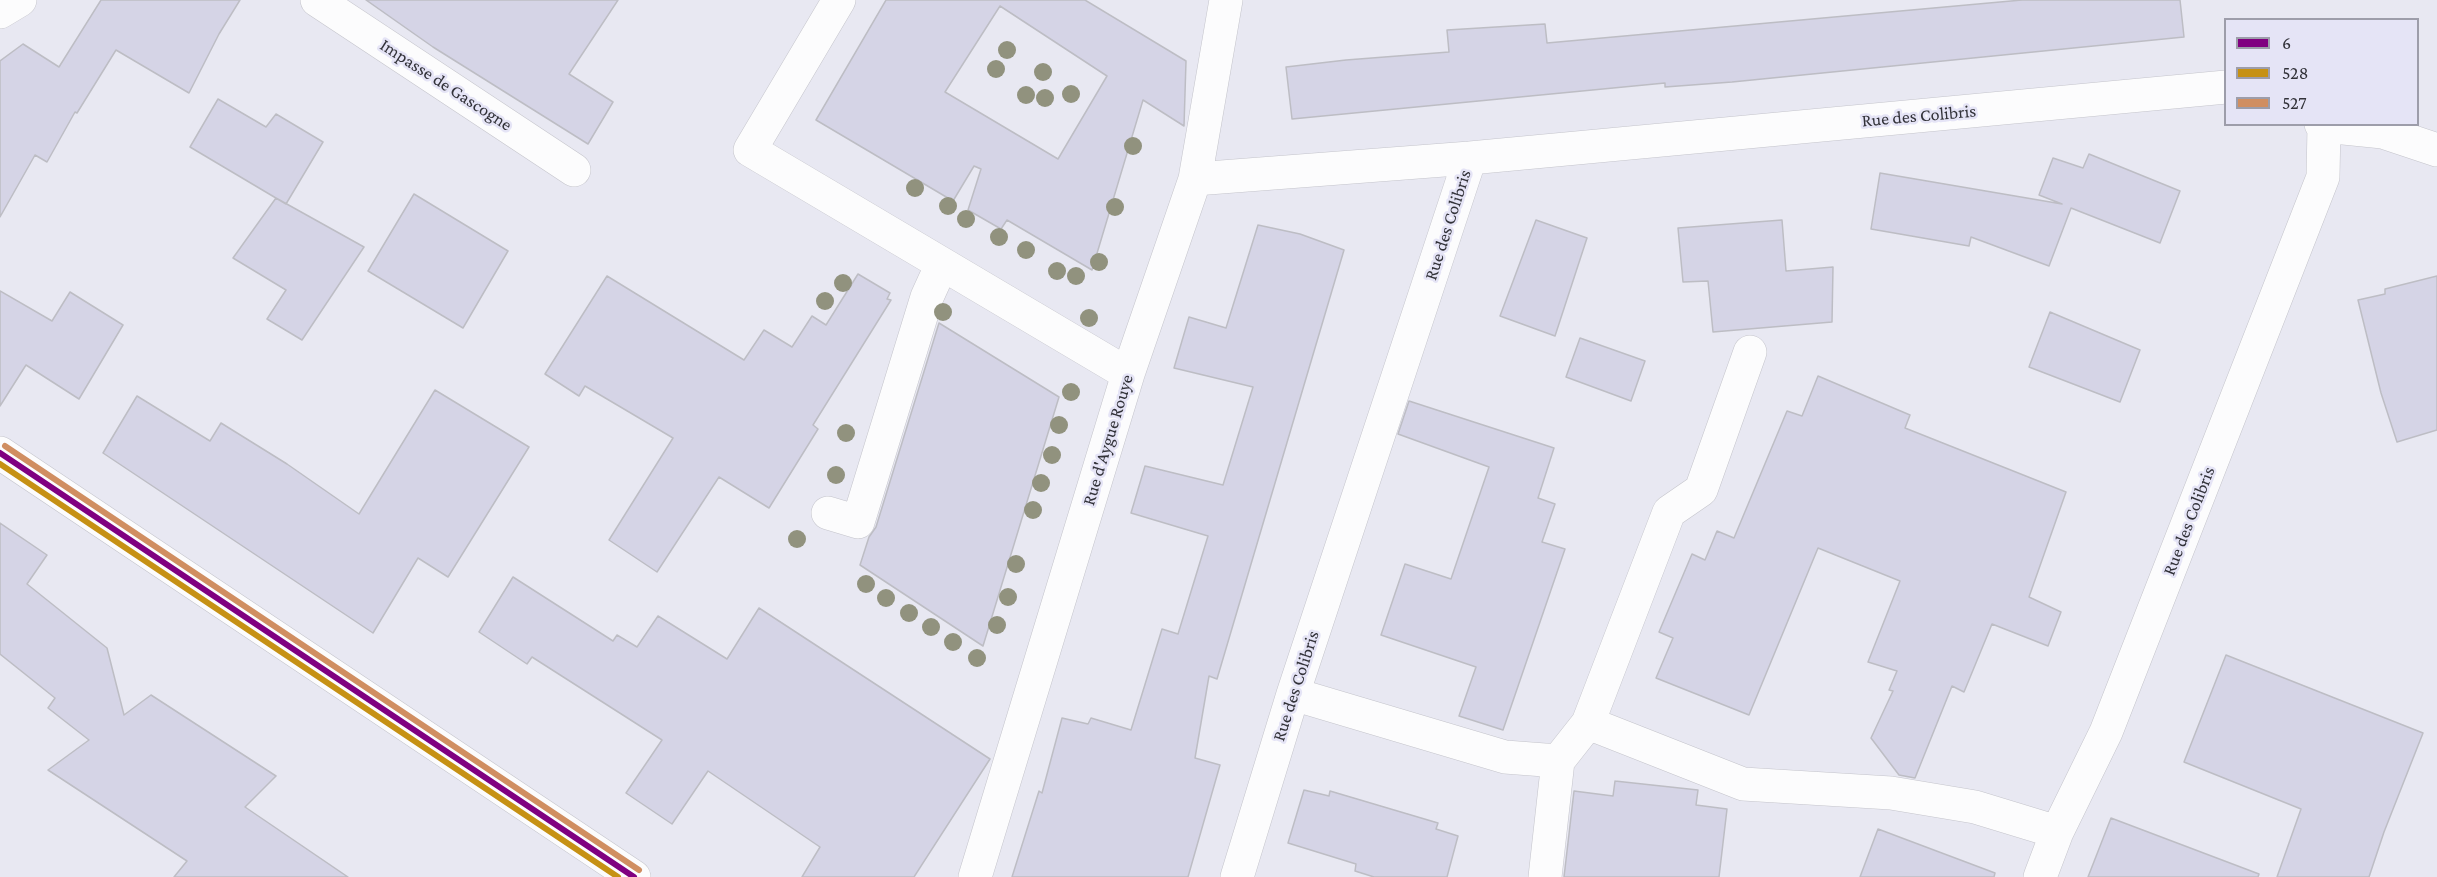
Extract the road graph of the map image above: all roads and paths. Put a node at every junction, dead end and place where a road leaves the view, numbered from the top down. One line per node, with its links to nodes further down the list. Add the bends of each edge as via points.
1 (20, 0): 5 (street)
2 (317, 0): 11 (street, Impasse de Gascogne)
3 (839, 0): 13 (street, via 750,150)
4 (1226, 0): 12 (street, Rue d'Aygue Rouye)
5 (0, 12)
6 (2224, 87): 10 (street, Rue des Colibris)
7 (2323, 126): 21 (street, Rue des Colibris, via 2323,177 2106,732)
8 (2332, 126): 9 (street, via 2383,132)
9 (2437, 150)
10 (1470, 158): 12 (street); 18 (street, Rue des Colibris)
11 (574, 170)
12 (1195, 179): 15 (street, Rue d'Aygue Rouye)
13 (942, 264): 15 (street); 17 (street, via 927,297 858,522)
14 (1750, 352): 19 (street, via 1701,489 1669,513)
15 (1128, 374): 23 (street, Rue d'Aygue Rouye)
16 (0, 453): 22 (street)
17 (828, 513)
18 (1293, 694): 20 (street, via 1505,758); 24 (street, Rue des Colibris)
19 (1588, 723): 20 (street); 21 (street, via 1743,784 1891,793 1975,807)
20 (1558, 761): 25 (street)
21 (2057, 832): 26 (street, Rue des Colibris)
22 (634, 877)
23 (975, 877)
24 (1237, 877)
25 (1545, 877)
26 (2040, 877)

